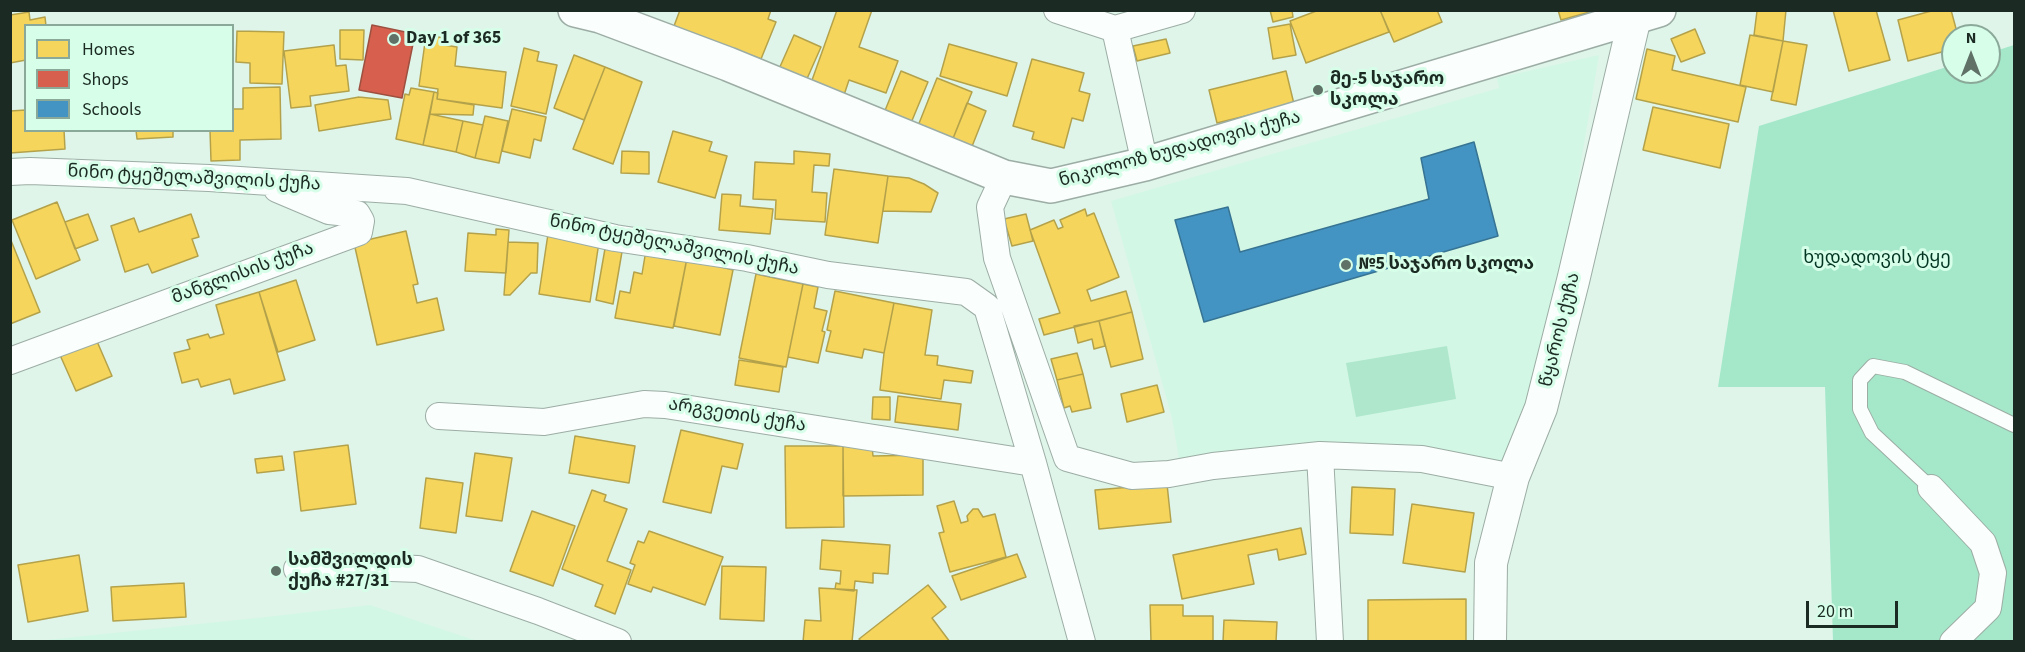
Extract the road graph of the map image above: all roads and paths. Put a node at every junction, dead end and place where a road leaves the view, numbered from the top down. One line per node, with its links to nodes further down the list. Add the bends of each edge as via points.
1 (574, 10): 8 (main road, ნიკოლოზ ხუდადოვის ქუჩა, via 728,64)
2 (1057, 10): 5 (street)
3 (1182, 10): 5 (street)
4 (1647, 14): 6 (main road, ნიკოლოზ ხუდადოვის ქუჩა); 15 (street, წყაროს ქუჩა, via 1541,408)
5 (1108, 21): 6 (street)
6 (1145, 164): 8 (main road, ნიკოლოზ ხუდადოვის ქუჩა, via 1051,186)
7 (10, 172): 9 (street, ნინო ტყეშელაშვილის ქუჩა)
8 (1004, 177): 13 (street, via 990,207 997,258 1067,458 1132,476)
9 (258, 182): 10 (street, მანგლისის ქუჩა, via 329,210 357,214 362,221 359,232); 14 (street, ნინო ტყეშელაშვილის ქუჩა, via 407,191 826,282 966,292 987,307)
10 (10, 361)
11 (439, 416): 14 (street, არგვეთის ქუჩა, via 544,422 644,404 665,405)
12 (2014, 425): 16 (lane, via 1905,372 1873,366 1860,380 1860,409 1872,433)
13 (1320, 455): 15 (street, via 1422,459); 20 (street)
14 (1033, 463): 19 (street, ნინო ტყეშელაშვილის ქუჩა)
15 (1513, 477): 21 (street, წყაროს ქუჩა, via 1491,563)
16 (1931, 488): 22 (street, via 1983,543 1993,573 1988,608)
17 (297, 569): 18 (street, via 418,569)
18 (618, 642)
19 (1082, 642)
20 (1330, 642)
21 (1490, 642)
22 (1953, 642)

